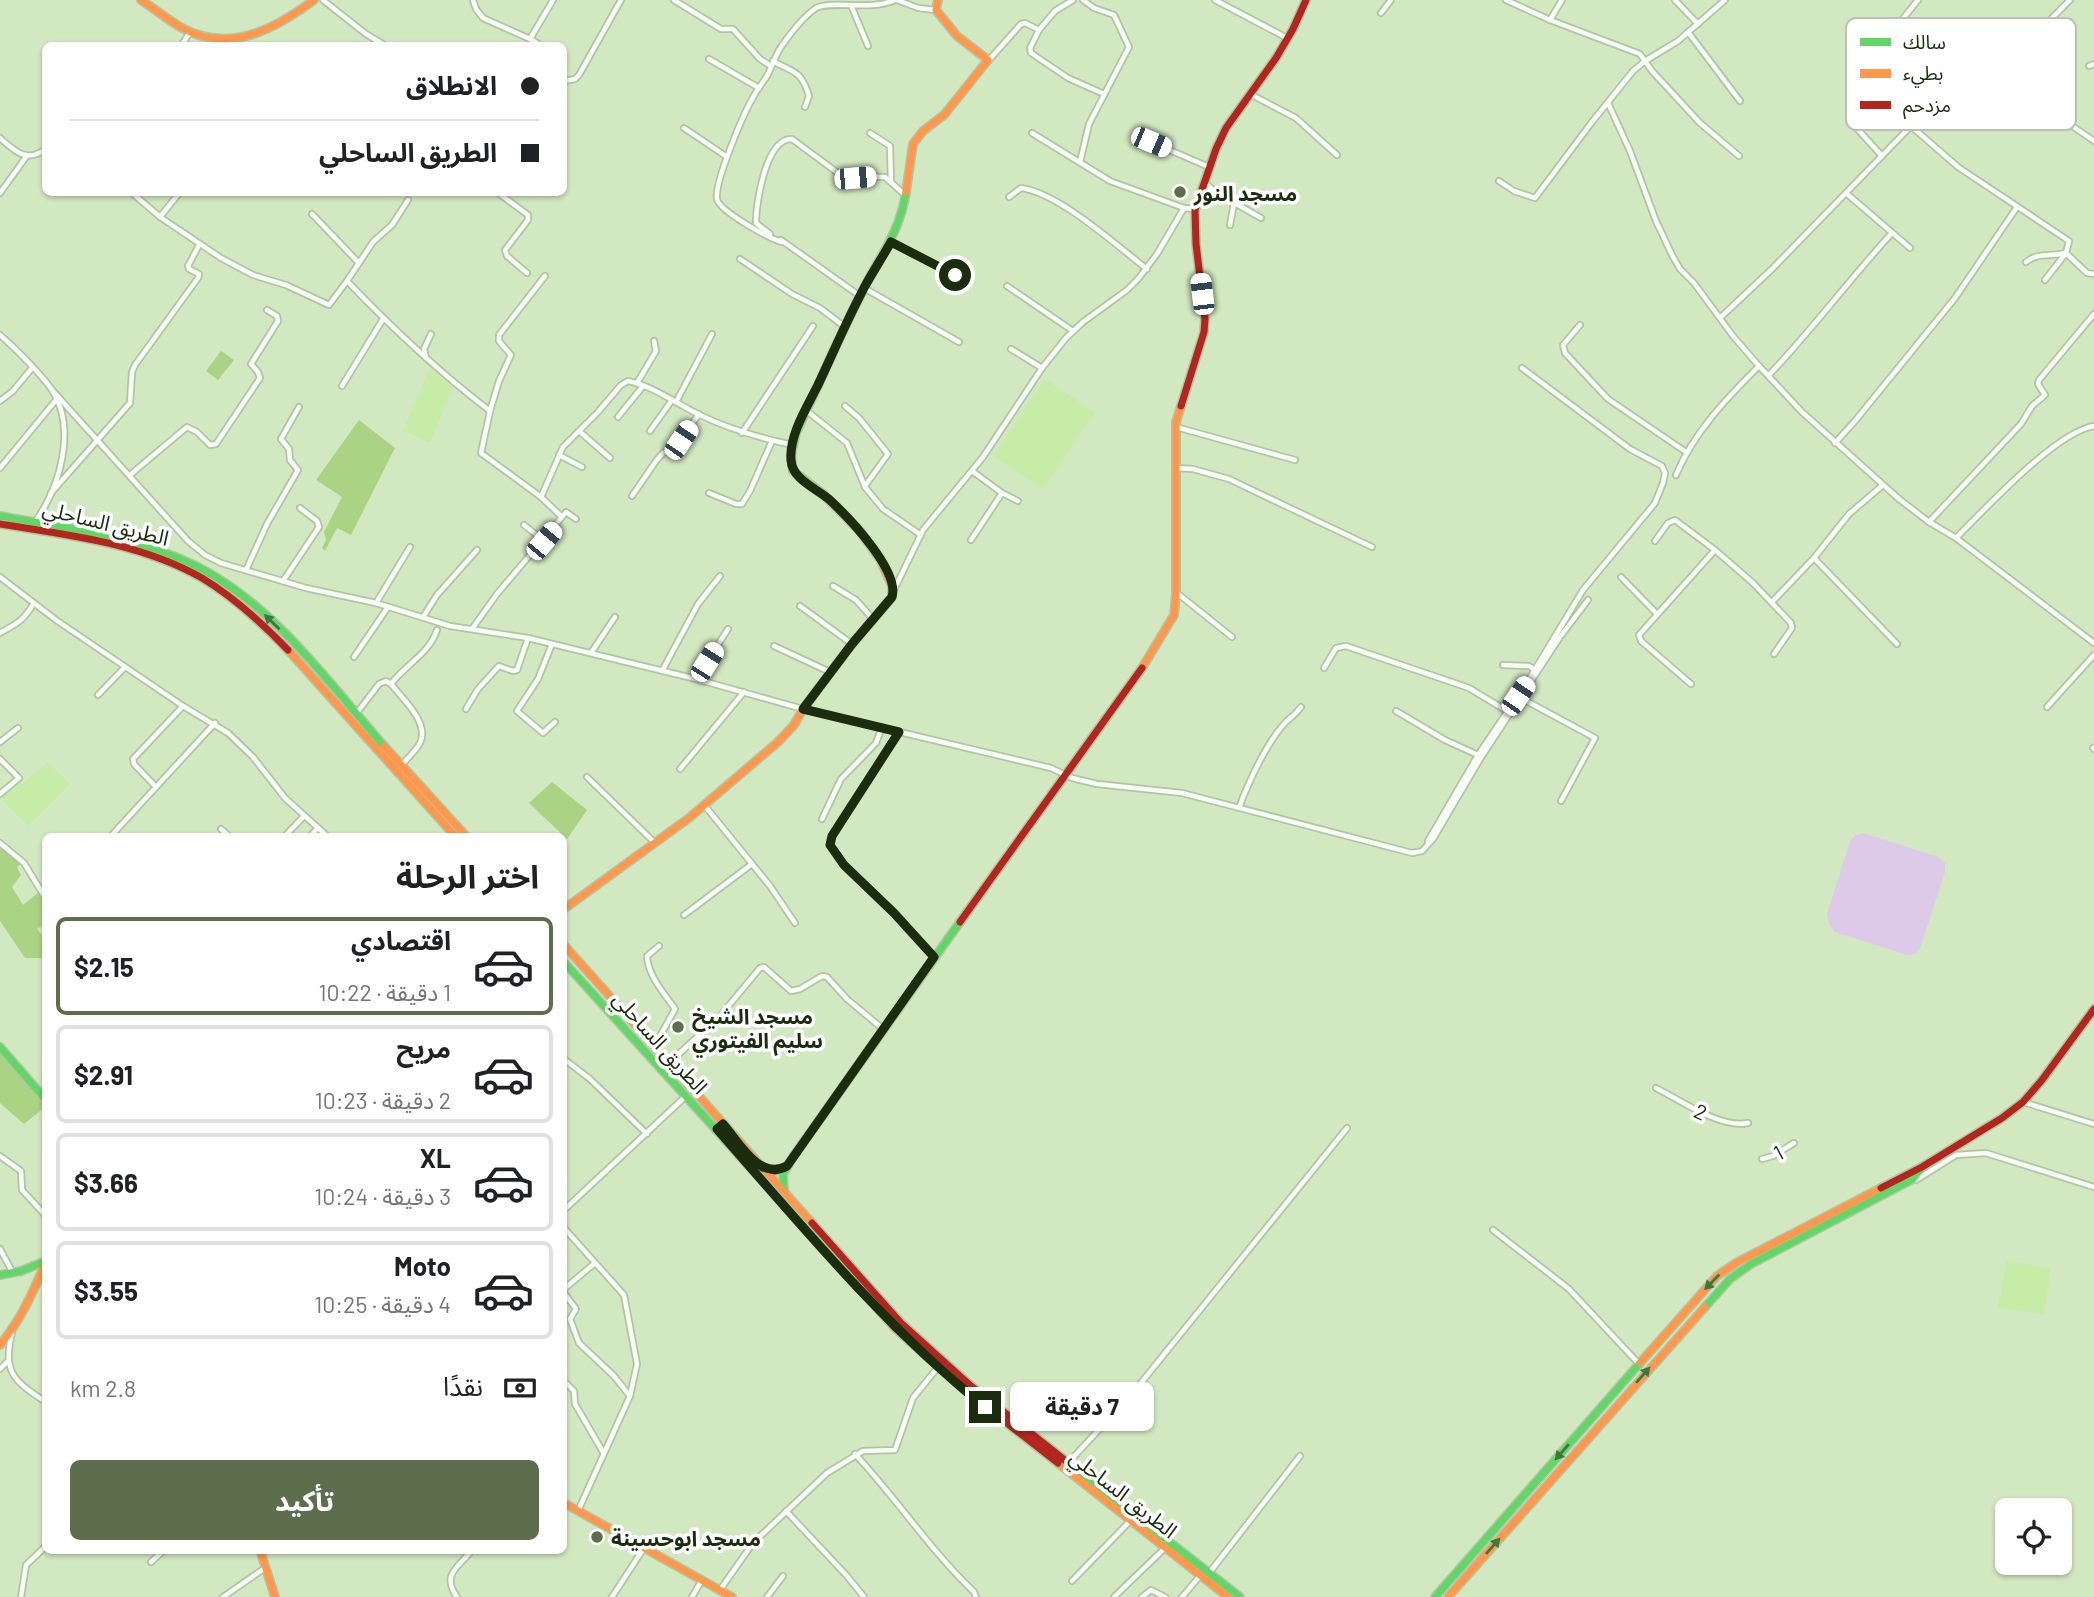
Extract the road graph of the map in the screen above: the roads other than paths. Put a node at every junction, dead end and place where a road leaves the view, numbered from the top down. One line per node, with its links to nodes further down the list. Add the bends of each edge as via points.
1 (314, 0): 29 (main road, via 271,30 252,36 222,40)
2 (323, 0): 34 (street)
3 (473, 0): 32 (street, via 483,18)
4 (553, 0): 32 (street)
5 (621, 0): 41 (street, via 579,75)
6 (674, 0): 40 (street, via 721,29 733,29 760,59)
7 (896, 0): 21 (street); 22 (street)
8 (938, 0): 22 (main road)
9 (1073, 0): 28 (street, via 1055,11)
10 (1083, 0): 43 (street, via 1114,15 1129,43 1129,51)
11 (1215, 0): 31 (street)
12 (1306, 0): 31 (main road)
13 (1391, 0): 23 (street)
14 (1508, 0): 26 (street)
15 (1562, 0): 26 (street)
16 (1675, 0): 27 (street)
17 (1725, 0): 27 (street)
18 (1918, 0): 24 (street)
19 (2070, 0): 25 (street)
20 (143, 1): 29 (main road)
21 (851, 5): 36 (street); 40 (street, via 825,4 814,9 791,33)
22 (936, 10): 38 (main road, via 957,36)
23 (1381, 13)
24 (1903, 18)
25 (2051, 18)
26 (1550, 20): 39 (street, via 1640,54)
27 (1698, 24): 30 (street)
28 (1039, 30): 38 (street, via 1021,24); 43 (street, via 1031,54)
29 (190, 32): 33 (street)
30 (1688, 32): 39 (street); 45 (street)
31 (1287, 38): 44 (main road)
32 (530, 39): 35 (street)
33 (184, 42)
34 (379, 42)
35 (535, 42)
36 (868, 47)
37 (709, 59): 42 (street)
38 (988, 61): 74 (main road, via 944,115 916,138)
39 (1645, 61): 46 (street); 60 (street, via 1700,123)
40 (772, 64): 42 (street); 47 (street, via 791,69 801,79 810,96)
41 (567, 81)
42 (759, 88): 63 (street)
43 (1104, 94): 64 (street, via 1089,124)
44 (1250, 94): 59 (street, via 1296,118); 65 (main road, via 1226,128)
45 (1741, 101)
46 (1608, 103): 66 (street, via 1535,198); 105 (street, via 1672,255)
47 (805, 107)
48 (684, 128): 63 (street)
49 (2076, 129): 56 (street)
50 (1858, 130): 61 (street)
51 (1907, 130): 61 (street)
52 (1917, 130): 78 (street, via 1958,167)
53 (870, 133): 67 (street, via 890,145)
54 (1032, 133): 64 (street)
55 (0, 138): 62 (street)
56 (2094, 141)
57 (1151, 142): 65 (street)
58 (42, 151): 62 (street)
59 (1337, 155)
60 (1739, 156)
61 (1882, 156): 69 (street)
62 (26, 157): 70 (street)
63 (727, 157): 86 (street, via 718,203 749,226)
64 (1080, 162): 79 (street, via 1110,181)
65 (1209, 167): 68 (main road)
66 (1499, 181)
67 (891, 183): 74 (street); 86 (street, via 881,176 842,176 792,139 782,140 766,166 755,219)
68 (1204, 183): 77 (street); 80 (main road)
69 (1846, 192): 85 (street); 105 (street)
70 (0, 193)
71 (136, 196): 82 (street)
72 (177, 196): 82 (street)
73 (502, 196): 95 (street, via 527,215 528,220 505,250)
74 (907, 196): 87 (main road)
75 (1009, 197): 94 (street, via 1021,188 1046,197)
76 (408, 200): 92 (street)
77 (1234, 203): 83 (street); 84 (street)
78 (2017, 207): 90 (street, via 2069,241); 142 (street, via 1955,298)
79 (1184, 208): 80 (street); 94 (street)
80 (1195, 209): 136 (main road, via 1205,332)
81 (312, 214): 92 (street)
82 (160, 217): 88 (street)
83 (1261, 218)
84 (1230, 225)
85 (1891, 234): 89 (street); 122 (street)
86 (782, 242): 102 (street)
87 (891, 242): 97 (street); 102 (main road)
88 (199, 245): 100 (street, via 253,275 325,304 332,302); 140 (street, via 188,265 198,278 135,365 130,403)
89 (1910, 248)
90 (2066, 253): 93 (street, via 2039,255); 96 (street); 99 (street)
91 (740, 259): 109 (street)
92 (358, 262): 100 (street)
93 (2026, 262)
94 (1147, 269): 110 (street)
95 (527, 273)
96 (2094, 274)
97 (955, 275)
98 (545, 276): 132 (street, via 499,335 511,355)
99 (2045, 280)
100 (347, 281): 106 (street)
101 (1007, 286): 110 (street)
102 (862, 292): 109 (main road); 115 (street)
103 (267, 310): 152 (street, via 278,321 251,364 260,378 216,444 210,446 187,427)
104 (2094, 314): 167 (street, via 2039,380 2045,395)
105 (1721, 317): 118 (street)
106 (383, 319): 117 (street); 124 (street)
107 (1580, 325): 144 (street, via 1563,345 1565,353 1608,399)
108 (813, 326): 139 (street)
109 (845, 327): 131 (main road)
110 (1073, 331): 120 (street)
111 (431, 334): 117 (street, via 424,349)
112 (712, 334): 128 (street)
113 (0, 335): 119 (street)
114 (654, 341): 123 (street, via 656,351)
115 (959, 342)
116 (1011, 349): 120 (street)
117 (426, 359): 132 (street)
118 (1759, 366): 122 (street); 144 (street)
119 (32, 368): 125 (street); 127 (street)
120 (1042, 368): 151 (street)
121 (1522, 368): 218 (street, via 1665,473 1655,503 1588,582)
122 (1769, 375): 142 (street)
123 (640, 384): 128 (street); 134 (street); 137 (street, via 624,382)
124 (342, 386)
125 (52, 390): 126 (street); 140 (street)
126 (56, 400): 149 (street); 156 (street, via 65,435)
127 (0, 401)
128 (674, 401): 133 (street); 138 (street)
129 (845, 406): 155 (street, via 888,454)
130 (299, 407): 182 (street, via 281,439 298,470)
131 (806, 410): 143 (main road); 155 (street, via 847,443)
132 (491, 411): 160 (street, via 481,453)
133 (699, 414): 139 (street); 159 (street, via 677,445 660,456)
134 (618, 417)
135 (2094, 426): 171 (street, via 2075,431 2042,456)
136 (1176, 427): 147 (street); 150 (main road)
137 (579, 431): 145 (street); 146 (street)
138 (650, 431)
139 (742, 433): 141 (street)
140 (99, 440): 152 (street); 156 (street)
141 (772, 441): 143 (street); 157 (street, via 743,502 736,504)
142 (1835, 443): 154 (street)
143 (793, 445): 188 (main road, via 793,471 828,498 867,541)
144 (1686, 452): 153 (street)
145 (559, 455): 148 (street); 160 (street)
146 (610, 458)
147 (1294, 460)
148 (582, 467)
149 (0, 468)
150 (1176, 468): 176 (street, via 1229,480); 189 (main road)
151 (972, 471): 158 (street); 170 (street)
152 (130, 475): 179 (street)
153 (1676, 475)
154 (1883, 485): 167 (street); 180 (street, via 1849,514)
155 (865, 487): 170 (street, via 883,509)
156 (51, 493): 166 (street)
157 (709, 493)
158 (1002, 493): 161 (street); 172 (street)
159 (632, 496)
160 (541, 497): 164 (street)
161 (1018, 501)
162 (300, 508): 186 (street, via 319,527)
163 (0, 516): 166 (main road, الطريق الساحلي)
164 (562, 517): 165 (street, via 566,512); 173 (street)
165 (576, 519)
166 (35, 522): 181 (main road, الطريق الساحلي, via 128,541)
167 (1929, 522): 171 (street)
168 (0, 524): 248 (main road, الطريق الساحلي, via 138,551 177,566 228,595 284,645)
169 (524, 525): 173 (street)
170 (921, 535): 188 (street)
171 (1956, 538): 206 (street)
172 (971, 540)
173 (544, 541): 200 (street)
174 (1655, 541): 178 (street, via 1675,520)
175 (410, 547): 193 (street)
176 (1372, 547)
177 (477, 550): 197 (street)
178 (1715, 550): 191 (street); 196 (street)
179 (205, 555): 181 (street); 182 (street)
180 (1814, 558): 191 (street); 209 (street)
181 (195, 565): 234 (main road, الطريق الساحلي, one-way to 181, via 269,618)
182 (246, 571): 186 (street)
183 (720, 576): 219 (street, via 698,604)
184 (0, 577): 192 (street)
185 (1621, 577): 196 (street)
186 (283, 581): 193 (street)
187 (833, 586): 199 (street)
188 (894, 590): 199 (main road)
189 (1176, 593): 204 (street); 245 (main road, via 1174,615 1165,633)
190 (1588, 600): 226 (street)
191 (1772, 602): 212 (street, via 1792,625)
192 (34, 603): 203 (street, via 19,624); 216 (street)
193 (376, 603): 195 (street)
194 (800, 606): 208 (street)
195 (388, 607): 197 (street); 214 (street)
196 (1657, 614): 223 (street, via 1640,632 1640,640)
197 (423, 617): 200 (street)
198 (615, 617): 211 (street)
199 (873, 618): 208 (main road)
200 (472, 629): 205 (street)
201 (728, 629): 221 (street)
202 (437, 630): 222 (street, via 430,646)
203 (0, 633)
204 (1232, 637)
205 (528, 638): 207 (street); 230 (street, via 517,670 499,666)
206 (2094, 643)
207 (552, 644): 211 (street); 235 (street, via 538,679 517,711 543,733)
208 (852, 644): 220 (main road)
209 (1897, 644)
210 (774, 646): 220 (street)
211 (591, 653): 219 (street)
212 (1774, 654)
213 (2094, 655): 229 (street)
214 (354, 657)
215 (1503, 665): 218 (street)
216 (125, 667): 225 (street); 227 (street)
217 (1324, 668): 233 (street, via 1336,648 1346,646 1469,688)
218 (1535, 670): 233 (street)
219 (662, 671): 221 (street)
220 (830, 672): 231 (main road)
221 (696, 679): 224 (street)
222 (391, 684): 234 (street, via 379,684); 243 (street, via 421,727 420,743)
223 (1691, 684)
224 (744, 692): 231 (street); 244 (street)
225 (98, 695)
226 (1521, 698): 250 (street, via 1595,738); 264 (street)
227 (183, 706): 236 (street); 247 (street, via 133,759)
228 (1301, 707): 252 (street, via 1279,732)
229 (2047, 707)
230 (466, 709)
231 (803, 709): 237 (street); 251 (main road, via 778,742)
232 (1396, 711): 241 (street)
233 (1507, 711): 241 (street)
234 (356, 714): 243 (main road, الطريق الساحلي)
235 (555, 722)
236 (215, 723): 247 (street); 253 (street, via 242,745)
237 (882, 727): 239 (street); 254 (street, via 876,743 841,779)
238 (18, 728): 240 (street)
239 (899, 732): 245 (street); 274 (street, via 830,845)
240 (0, 742)
241 (1478, 755): 264 (street)
242 (0, 759): 249 (street, via 19,778)
243 (402, 765): 248 (main road, الطريق الساحلي)
244 (680, 769)
245 (1064, 774): 252 (street, via 1097,784 1182,793); 274 (main road)
246 (587, 777): 266 (street)
247 (156, 787): 257 (street)
248 (420, 791): 262 (main road, الطريق الساحلي); 263 (main road, الطريق الساحلي)
249 (0, 794)
250 (1561, 801)
251 (705, 806): 266 (main road); 267 (street)
252 (1239, 808): 264 (street, via 1412,853)
253 (304, 816): 255 (street); 259 (street)
254 (822, 819)
255 (318, 828): 260 (street); 261 (street)
256 (221, 829): 258 (street)
257 (114, 833)
258 (226, 833)
259 (288, 833)
260 (313, 833)
261 (324, 833)
262 (453, 833)
263 (463, 833)
264 (1428, 842)
265 (0, 843): 268 (street, via 24,863)
266 (655, 843): 269 (main road)
267 (752, 864): 270 (street); 271 (street)
268 (42, 892)
269 (567, 907)
270 (684, 915)
271 (795, 923)
272 (659, 946): 279 (street, via 648,962 675,1009)
273 (567, 948): 279 (main road, الطريق الساحلي)
274 (934, 957): 277 (main road)
275 (567, 965): 284 (main road, الطريق الساحلي)
276 (2094, 1009): 285 (main road)
277 (883, 1029): 281 (street, via 827,977 791,991 764,967); 294 (main road)
278 (0, 1047): 283 (main road)
279 (653, 1047): 281 (main road, الطريق الساحلي)
280 (567, 1061): 290 (street)
281 (668, 1064): 288 (main road, الطريق الساحلي)
282 (1656, 1088): 286 (street, 2, via 1714,1118)
283 (42, 1095)
284 (686, 1096): 288 (main road, الطريق الساحلي); 290 (street)
285 (2023, 1102): 287 (street); 296 (main road)
286 (1748, 1123)
287 (2094, 1124)
288 (720, 1126): 295 (main road, الطريق الساحلي); 315 (main road, الطريق الساحلي, via 782,1206 895,1328)
289 (1347, 1128): 323 (street, via 1146,1376)
290 (647, 1134): 299 (street)
291 (1794, 1143): 293 (street, 1)
292 (0, 1156): 300 (street, via 21,1171 22,1190)
293 (1762, 1159)
294 (787, 1166): 295 (main road, via 775,1171); 298 (main road)
295 (762, 1168): 298 (main road, الطريق الساحلي)
296 (1911, 1176): 297 (street, via 1918,1179 1956,1156 1986,1153); 314 (main road, one-way to 314, via 1726,1269); 359 (main road, one-way to 296, via 1730,1279)
297 (2094, 1187)
298 (784, 1194): 323 (main road, الطريق الساحلي, via 925,1346)
299 (567, 1207)
300 (42, 1212)
301 (1493, 1230): 314 (street, via 1569,1289)
302 (567, 1231): 305 (street)
303 (0, 1250): 307 (street)
304 (42, 1262): 307 (main road)
305 (596, 1263): 309 (street); 318 (street, via 624,1295 638,1364)
306 (42, 1271): 311 (main road)
307 (13, 1273): 308 (main road)
308 (0, 1275)
309 (567, 1288)
310 (567, 1296): 318 (street, via 576,1309 570,1319 579,1343)
311 (12, 1331): 312 (main road); 313 (street)
312 (0, 1345)
313 (7, 1362): 316 (street); 319 (street, via 22,1384)
314 (1639, 1364): 358 (main road, one-way to 358)
315 (938, 1367): 321 (street, via 913,1398 895,1450); 327 (main road, الطريق الساحلي)
316 (0, 1369)
317 (567, 1384): 320 (street)
318 (630, 1396): 320 (street)
319 (42, 1399)
320 (603, 1453): 325 (street)
321 (855, 1454): 326 (street); 351 (street)
322 (1300, 1456): 336 (street)
323 (1069, 1462): 336 (main road, الطريق الساحلي)
324 (567, 1505): 325 (main road)
325 (578, 1511): 328 (main road)
326 (786, 1511): 341 (street, via 743,1554); 350 (street)
327 (1130, 1521): 329 (main road, الطريق الساحلي); 340 (street)
328 (645, 1548): 339 (main road); 346 (street)
329 (1165, 1548): 337 (main road, الطريق الساحلي); 352 (street)
330 (42, 1550): 343 (street, via 26,1565)
331 (159, 1554): 334 (street)
332 (261, 1554): 335 (main road)
333 (469, 1554): 345 (street, via 451,1575 450,1585)
334 (150, 1562)
335 (265, 1568): 342 (street); 344 (main road)
336 (1209, 1573): 357 (main road, الطريق الساحلي)
337 (1200, 1576): 355 (street); 356 (main road, الطريق الساحلي)
338 (783, 1577): 349 (street)
339 (702, 1580): 341 (main road); 347 (street)
340 (1072, 1581)
341 (720, 1590): 348 (main road)
342 (226, 1596)
343 (21, 1597)
344 (275, 1597)
345 (457, 1597)
346 (612, 1597)
347 (692, 1597)
348 (732, 1597)
349 (767, 1597)
350 (864, 1597)
351 (976, 1597)
352 (1114, 1597)
353 (1142, 1597): 354 (street, via 1151,1590)
354 (1166, 1597)
355 (1182, 1597)
356 (1228, 1597)
357 (1240, 1597)
358 (1435, 1597)
359 (1448, 1597)

